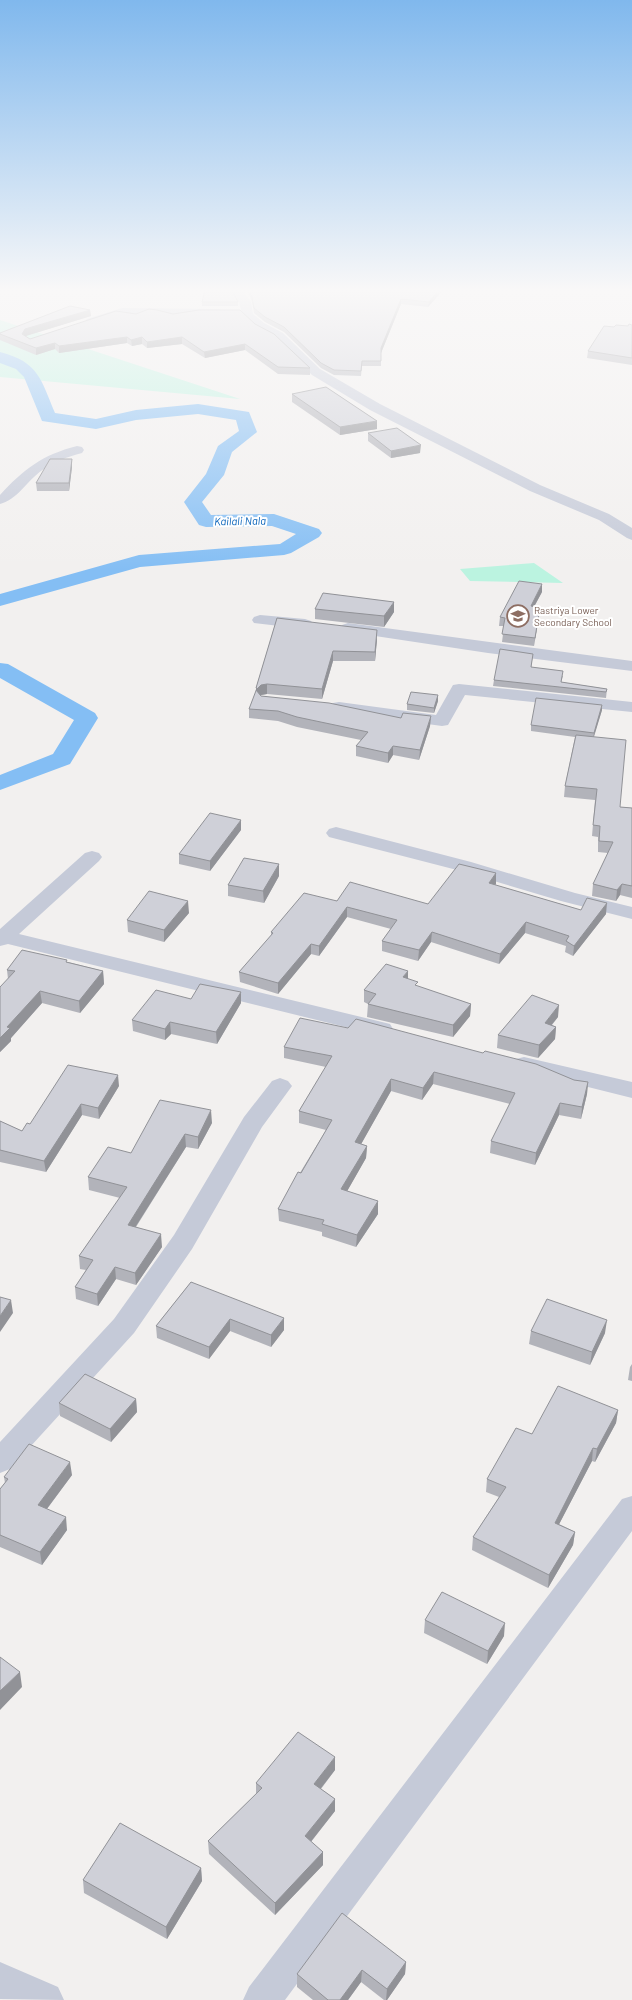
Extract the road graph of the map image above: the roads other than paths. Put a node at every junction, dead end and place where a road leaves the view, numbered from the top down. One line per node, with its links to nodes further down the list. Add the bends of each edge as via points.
1 (335, 383): 4 (street, via 375,407 536,488 604,517)
2 (77, 450): 3 (street, via 46,460 28,472)
3 (0, 500)
4 (632, 535)
5 (260, 620): 6 (street, via 326,626)
6 (632, 666)
7 (322, 706): 8 (street, via 442,721 459,689)
8 (632, 706)
9 (336, 833): 11 (street)
10 (92, 857): 12 (street)
11 (632, 913)
12 (2, 938): 13 (street)
13 (400, 1034)
14 (501, 1058): 16 (street)
15 (280, 1086): 17 (street, via 252,1123 183,1242 124,1326)
16 (632, 1090)
17 (0, 1461)
18 (632, 1508): 21 (street)
19 (0, 1980): 20 (street)
20 (45, 2000)
21 (262, 2000)

